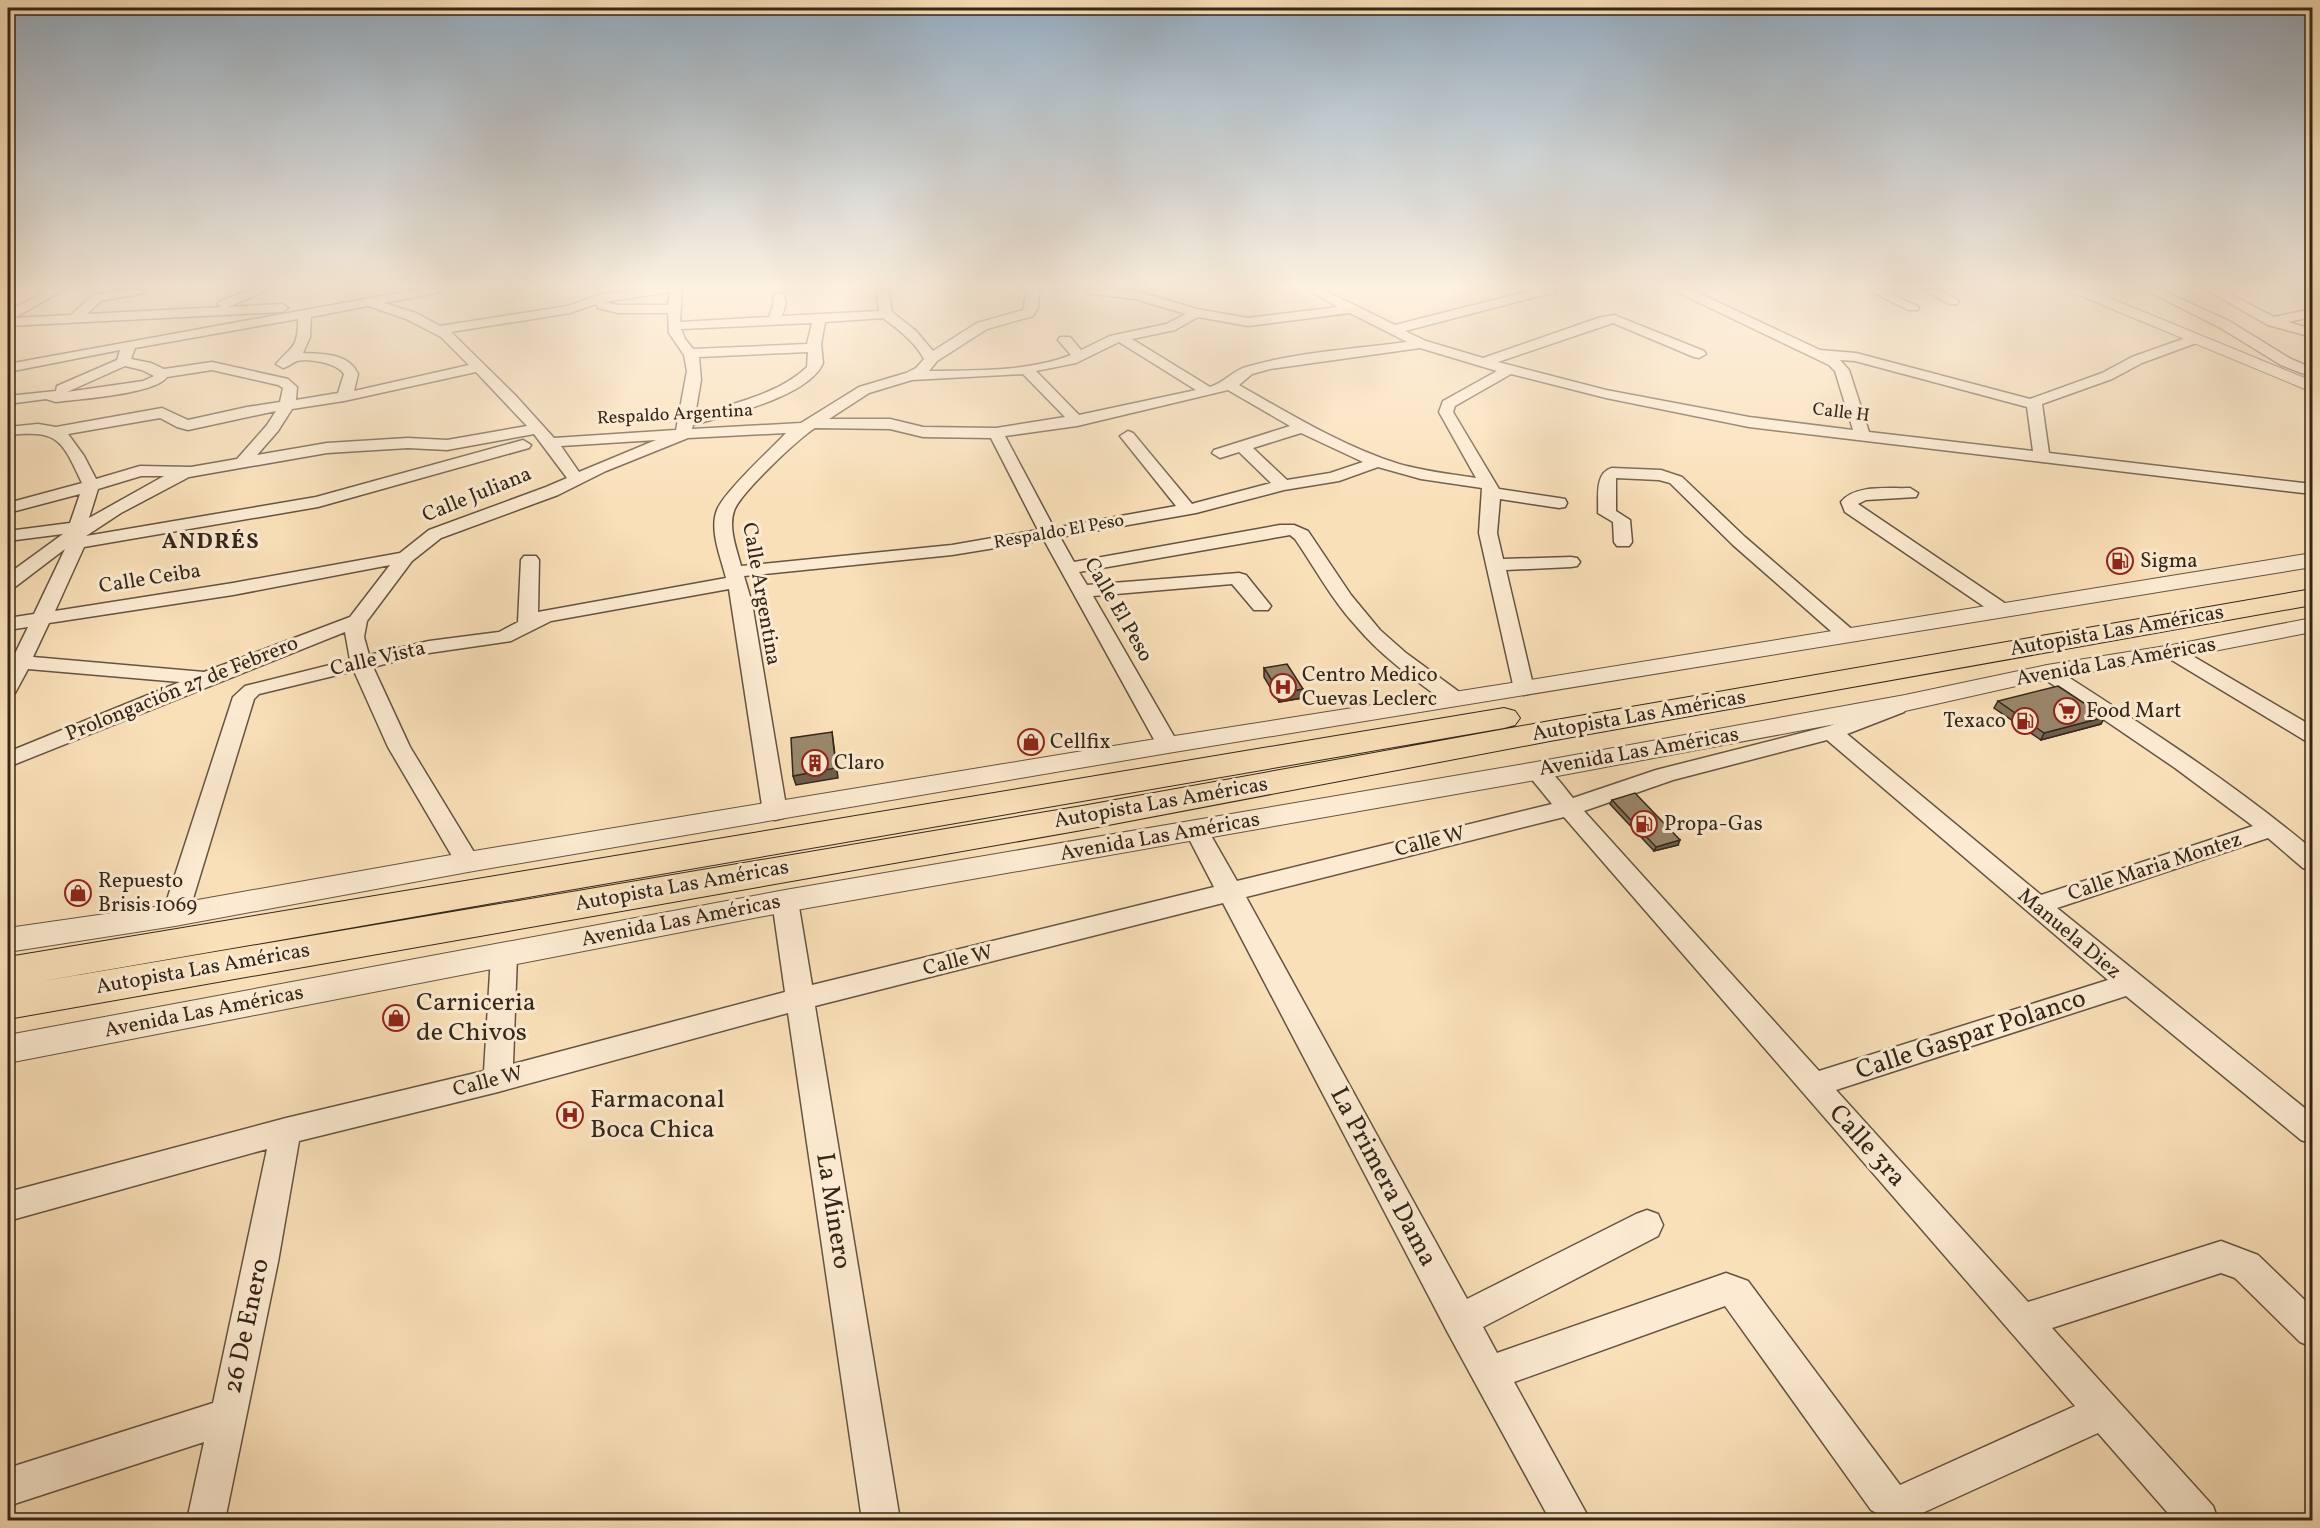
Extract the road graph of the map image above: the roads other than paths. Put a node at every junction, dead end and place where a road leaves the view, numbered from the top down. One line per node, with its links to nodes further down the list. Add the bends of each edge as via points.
1 (44, 360): 21 (street)
2 (289, 360): 25 (street)
3 (331, 360): 32 (street, via 348,366 351,374)
4 (473, 360): 20 (street)
5 (693, 360): 38 (street, via 692,395)
6 (817, 360): 38 (street, via 813,371 798,381)
7 (930, 360): 26 (street)
8 (1067, 360): 22 (street)
9 (1160, 360): 29 (street)
10 (1303, 360): 27 (street, Respaldo Argentina, via 1247,371)
11 (1475, 360): 19 (street, Calle H)
12 (1492, 360): 19 (street)
13 (1828, 360): 43 (street, via 1842,370)
14 (1868, 360): 34 (street)
15 (2136, 360): 34 (street, via 2107,376)
16 (2247, 360): 28 (street)
17 (2283, 360): 24 (street)
18 (123, 362): 30 (street, via 146,366); 31 (street)
19 (1484, 363): 23 (street, Calle H)
20 (480, 367): 32 (street); 45 (street)
21 (8, 368)
22 (1027, 370): 26 (street); 36 (street)
23 (1509, 370): 43 (street, Calle H, via 1749,422); 55 (street, via 1448,404 1446,412)
24 (2313, 373)
25 (258, 376): 30 (street, via 212,366); 35 (street, via 290,387 291,398)
26 (911, 376): 37 (street, Calle Argentina, via 864,390)
27 (1229, 385): 29 (street, Respaldo Argentina); 39 (street)
28 (2313, 387)
29 (1208, 392): 36 (street, Respaldo Argentina)
30 (160, 393): 31 (street, via 56,398); 35 (street, via 182,424 188,425); 41 (street)
31 (52, 394): 33 (street)
32 (344, 397): 35 (street)
33 (8, 400)
34 (2033, 404): 48 (street)
35 (285, 406): 50 (street)
36 (1077, 421): 42 (street, Respaldo Argentina)
37 (806, 426): 38 (street, Respaldo Argentina); 42 (street, Respaldo Argentina, via 880,423 923,432); 72 (street, Calle Argentina, via 783,444 725,510 724,536)
38 (684, 428): 45 (street, Respaldo Argentina, via 585,439); 52 (street, Calle Juliana)
39 (1303, 428): 46 (street); 49 (street)
40 (8, 431): 41 (street)
41 (54, 432): 54 (street, via 68,444)
42 (996, 433): 62 (street, Calle El Peso)
43 (1862, 435): 48 (street, Calle H)
44 (1128, 436): 60 (street)
45 (544, 437): 50 (street, via 447,445 327,448); 52 (street); 61 (street, via 318,502)
46 (1242, 446): 47 (street); 53 (street)
47 (1220, 453)
48 (2042, 456): 56 (street, Calle H)
49 (1378, 462): 53 (street, Respaldo El Peso, via 1333,478); 55 (street)
50 (242, 463): 51 (street)
51 (185, 472): 54 (street, via 140,471); 61 (street, via 124,503)
52 (576, 479): 65 (street, Calle Juliana, via 435,534)
53 (1283, 485): 60 (street, Respaldo El Peso)
54 (91, 486): 59 (street); 61 (street)
55 (1491, 488): 58 (street); 69 (street, via 1488,533)
56 (2313, 489)
57 (1910, 493): 77 (street, via 1863,495 1849,502 1851,508)
58 (1560, 503)
59 (8, 508)
60 (1187, 509): 62 (street, Respaldo El Peso)
61 (77, 534): 63 (street); 73 (street); 78 (street)
62 (1050, 534): 70 (street, Calle El Peso); 72 (street, Respaldo El Peso, via 952,550 791,564)
63 (8, 536)
64 (1623, 542): 83 (street, via 1621,520 1607,513 1608,477 1612,473 1661,475 1676,480)
65 (406, 557): 78 (street, Calle Ceiba); 79 (street, Calle Juliana)
66 (530, 560): 82 (street)
67 (2313, 560): 77 (street)
68 (1571, 562): 69 (street)
69 (1494, 565): 91 (street)
70 (1068, 568): 74 (street, Calle El Peso); 92 (street, via 1294,530 1302,535 1352,610 1369,628 1411,667)
71 (2313, 576): 109 (highway, Autopista Las Américas)
72 (735, 577): 82 (street, Calle Vista, via 546,616); 100 (street, Calle Argentina)
73 (8, 583)
74 (1082, 591): 76 (street, via 1232,578 1239,579); 96 (street, Calle El Peso)
75 (2313, 597): 114 (highway, Autopista Las Américas, via 1082,818)
76 (1261, 606)
77 (2002, 610): 83 (street)
78 (42, 618): 80 (street, Calle Ceiba); 85 (street)
79 (357, 621): 86 (street, via 354,637); 88 (street, Prolongación 27 de Febrero)
80 (8, 624)
81 (2313, 625): 84 (street, Avenida Las Américas)
82 (528, 626): 86 (street, Calle Vista, via 504,637 429,647)
83 (1848, 636): 91 (street)
84 (2172, 652): 87 (street, Avenida Las Américas); 95 (street)
85 (21, 663): 88 (street); 90 (street)
86 (361, 663): 89 (street, Calle Vista); 103 (street, via 399,747)
87 (2047, 672): 93 (street, Avenida Las Américas); 101 (street, via 2197,771)
88 (206, 679): 89 (street); 97 (street, Prolongación 27 de Febrero)
89 (260, 687): 108 (street, via 244,697)
90 (8, 689)
91 (1524, 689): 92 (street)
92 (1455, 699): 96 (street)
93 (1905, 704): 94 (street, Calle W); 98 (street, Avenida Las Américas)
94 (1831, 732): 99 (street, Calle W, via 1659,775); 107 (street, Manuela Diez)
95 (2313, 735)
96 (1168, 745): 100 (street)
97 (8, 760)
98 (1536, 771): 99 (street, Calle 3ra); 102 (street, Avenida Las Américas)
99 (1569, 807): 105 (street, Calle W); 118 (street, Calle 3ra)
100 (775, 812): 103 (street)
101 (2274, 828): 104 (street); 107 (street, Calle Maria Montez)
102 (1197, 831): 105 (street, La Primera Dama); 106 (street, Avenida Las Américas)
103 (468, 862): 108 (street)
104 (2313, 862)
105 (1230, 894): 115 (street, Calle W); 123 (street, La Primera Dama)
106 (785, 901): 112 (street, Avenida Las Américas); 115 (street, La Minero)
107 (2036, 906): 113 (street, Manuela Diez)
108 (175, 915): 110 (street)
109 (283, 924): 111 (highway); 114 (highway, Autopista Las Américas)
110 (8, 940)
111 (8, 956)
112 (504, 956): 116 (street, Avenida Las Américas); 117 (street)
113 (2130, 984): 118 (street, Calle Gaspar Polanco); 120 (street, Manuela Diez)
114 (14, 995)
115 (800, 999): 117 (street, Calle W); 132 (street, La Minero)
116 (8, 1049)
117 (498, 1080): 119 (street, Calle W)
118 (1813, 1085): 124 (street, Calle 3ra)
119 (286, 1131): 121 (street, Calle W); 128 (street, 26 De Enero)
120 (2313, 1131)
121 (8, 1206)
122 (1647, 1225): 123 (street)
123 (1461, 1321): 126 (street, La Primera Dama)
124 (2023, 1322): 125 (street, via 2222,1257 2246,1266); 127 (street, Calle 3ra)
125 (2313, 1330)
126 (1490, 1373): 127 (street, via 1731,1289 1884,1497 1898,1505); 130 (street, La Primera Dama)
127 (2103, 1412): 133 (street, Calle 3ra)
128 (228, 1416): 129 (street); 131 (street, 26 De Enero)
129 (8, 1487)
130 (1570, 1520)
131 (206, 1521)
132 (880, 1521)
133 (2199, 1521)

